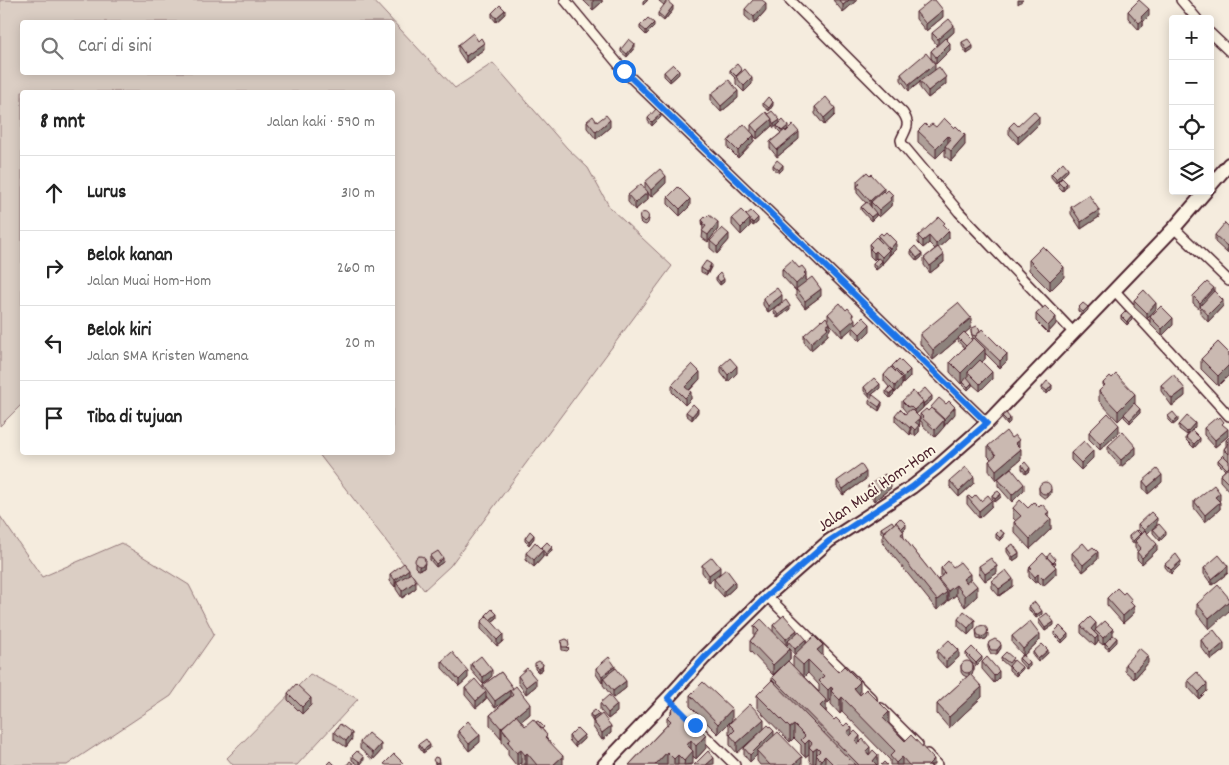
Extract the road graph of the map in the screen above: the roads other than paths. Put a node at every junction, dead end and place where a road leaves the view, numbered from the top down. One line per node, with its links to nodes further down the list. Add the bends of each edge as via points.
1 (565, 0): 15 (street, via 624,71)
2 (790, 0): 13 (street, via 903,113 908,126 902,144 959,212)
3 (1181, 0): 4 (street)
4 (1194, 15)
5 (1214, 37): 6 (street)
6 (1229, 51)
7 (1229, 164): 8 (street)
8 (1214, 181)
9 (1203, 195): 10 (street, Jalan Muai Hom-Hom)
10 (1174, 228): 11 (street); 12 (street, Jalan Muai Hom-Hom)
11 (1229, 281)
12 (1114, 290): 13 (street, Jalan Muai Hom-Hom); 14 (street)
13 (1074, 333): 15 (street, Jalan Muai Hom-Hom)
14 (1229, 416)
15 (987, 423): 16 (street, Jalan Muai Hom-Hom, via 912,487 829,541)
16 (767, 596): 18 (street, Jalan Muai Hom-Hom, via 704,658 672,702); 20 (street)
17 (695, 725): 19 (street)
18 (604, 765)
19 (735, 765)
20 (937, 765)

